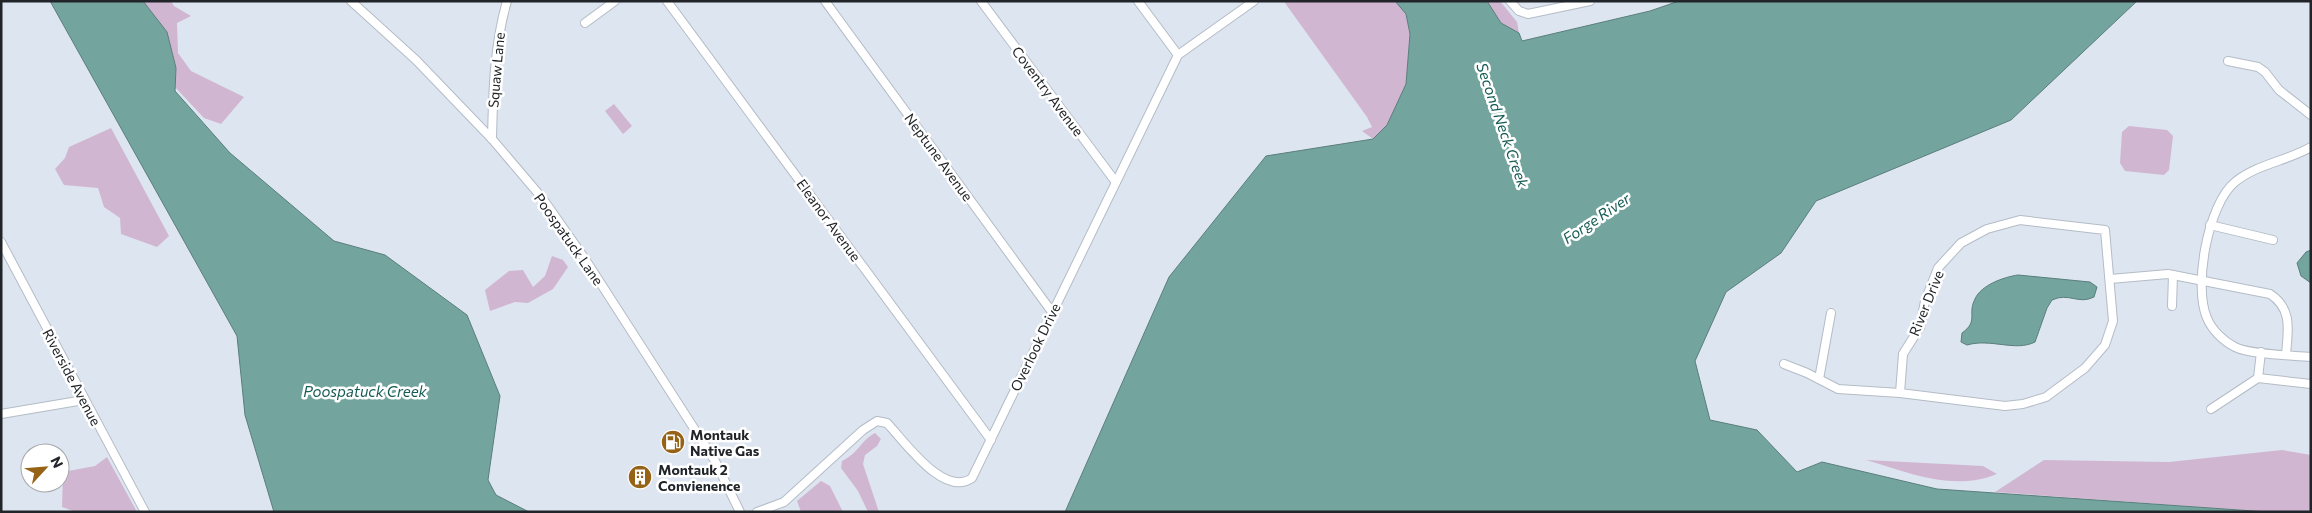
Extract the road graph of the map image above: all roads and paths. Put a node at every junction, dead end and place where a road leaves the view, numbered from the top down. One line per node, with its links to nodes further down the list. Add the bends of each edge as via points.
1 (351, 1): 15 (street, Poospatuck Lane, via 414,58)
2 (507, 1): 15 (street, Squaw Lane, via 499,30)
3 (615, 1): 11 (street)
4 (667, 1): 38 (street, Eleanor Avenue)
5 (825, 1): 25 (street, Neptune Avenue)
6 (981, 1): 17 (street, Coventry Avenue)
7 (1138, 1): 12 (street)
8 (1254, 1): 12 (street, Overlook Drive)
9 (1510, 1): 10 (street, via 1519,11 1528,14)
10 (1590, 1)
11 (585, 23)
12 (1178, 54): 17 (street, Overlook Drive)
13 (2228, 61): 14 (street, via 2258,67)
14 (2311, 115)
15 (492, 139): 40 (street, Poospatuck Lane, via 544,198 585,259 724,475)
16 (2311, 147): 18 (street, via 2252,171 2234,182 2222,198)
17 (1115, 181): 25 (street, Overlook Drive)
18 (2210, 225): 19 (street); 23 (street)
19 (2273, 240)
20 (1, 242): 35 (street, Riverside Avenue)
21 (2173, 275): 22 (street); 23 (street); 24 (street)
22 (2110, 279): 34 (street, River Drive, via 2113,321 2105,345 2085,368 2046,397 2005,406); 34 (street, River Drive, via 2105,230 2020,220 1987,229 1961,243 1938,268 1925,301 1920,327 1904,354)
23 (2202, 281): 27 (street, via 2203,306 2212,328 2236,348); 28 (street, via 2270,294 2279,300 2286,313)
24 (2172, 306)
25 (1052, 312): 38 (street, Overlook Drive)
26 (1831, 313): 32 (street)
27 (2261, 352): 28 (street); 31 (street)
28 (2286, 354): 29 (street)
29 (2311, 357)
30 (1784, 364): 32 (street)
31 (2258, 378): 33 (street); 36 (street)
32 (1819, 379): 34 (street, via 1838,389)
33 (2311, 384)
34 (1900, 393)
35 (84, 400): 37 (street); 39 (street, Riverside Avenue)
36 (2211, 409)
37 (1, 414)
38 (991, 440): 41 (street, Overlook Drive, via 972,478 964,484 954,483 936,475 887,423 878,421 863,430 784,502)
39 (145, 512)
40 (740, 512)
41 (757, 512)

